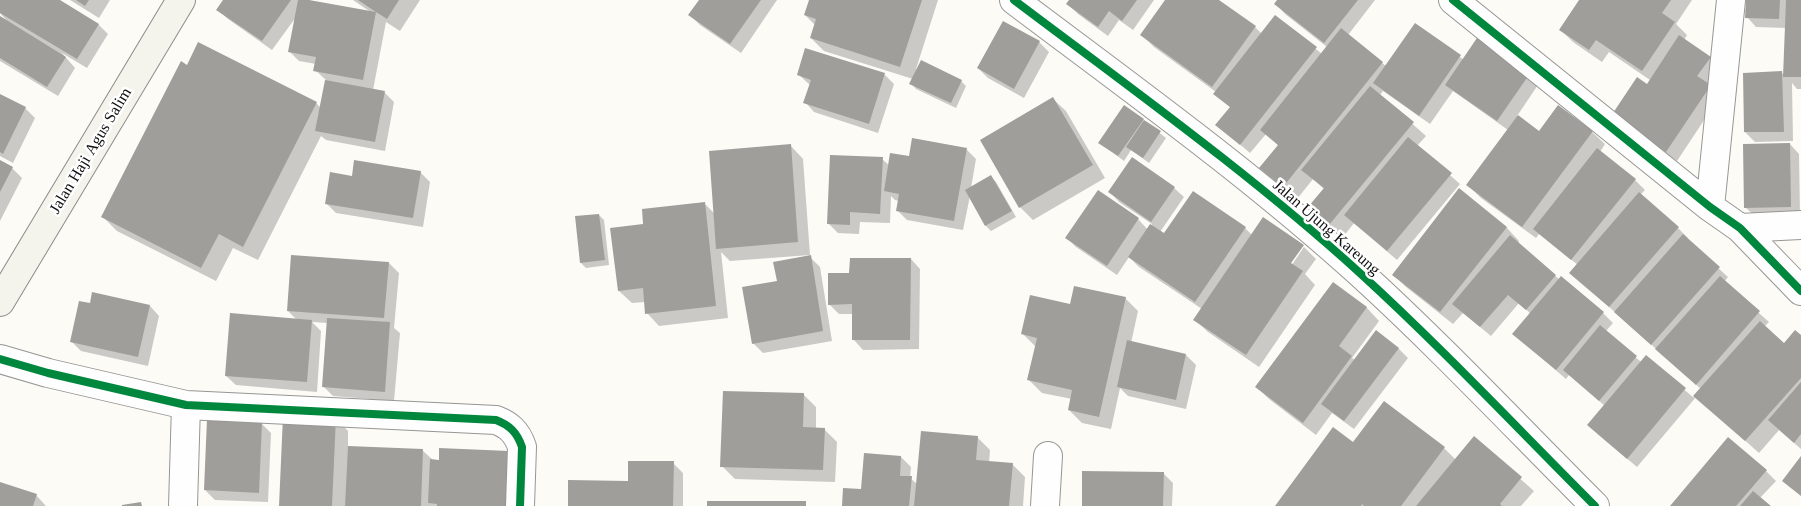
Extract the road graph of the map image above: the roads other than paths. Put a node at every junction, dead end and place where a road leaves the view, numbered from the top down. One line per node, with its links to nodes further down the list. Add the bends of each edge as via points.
1 (181, 0): 9 (main road, Jalan Haji Agus Salim)
2 (1014, 0): 16 (street, Jalan Ujung Kareung, via 1275,200 1438,349)
3 (1453, 0): 5 (street)
4 (1731, 0): 5 (street)
5 (1710, 207): 7 (street)
6 (1801, 225): 7 (street)
7 (1740, 228): 8 (street)
8 (1801, 291)
9 (0, 302)
10 (0, 359): 11 (street)
11 (186, 405): 13 (street); 14 (street, via 496,420 508,424 522,446)
12 (1048, 456): 15 (street)
13 (182, 506)
14 (520, 506)
15 (1045, 506)
16 (1595, 506)

